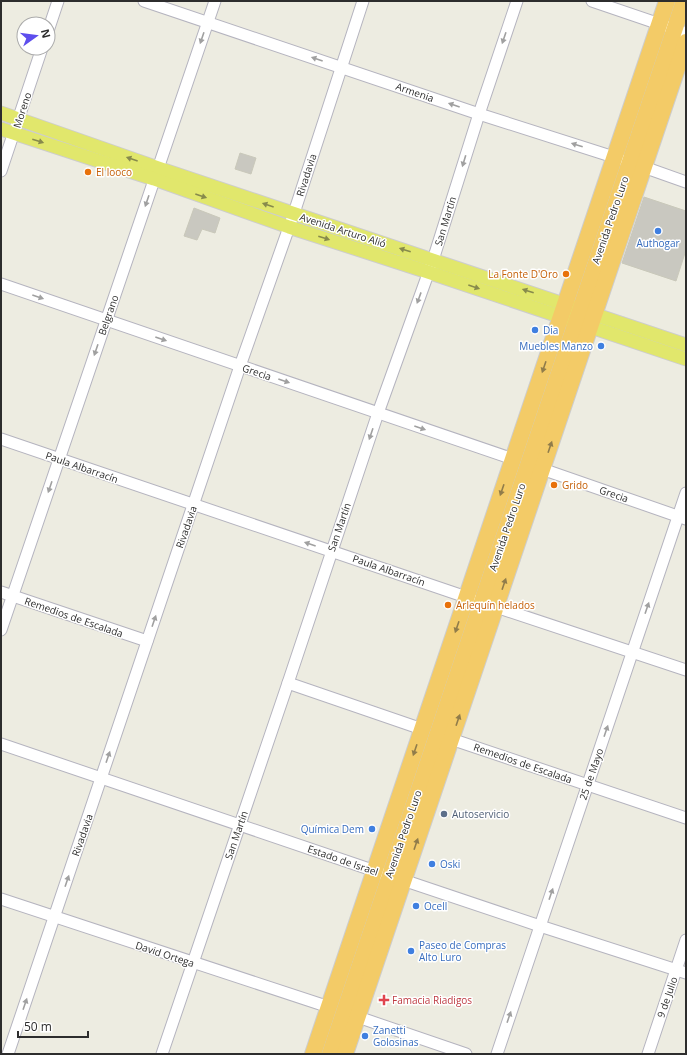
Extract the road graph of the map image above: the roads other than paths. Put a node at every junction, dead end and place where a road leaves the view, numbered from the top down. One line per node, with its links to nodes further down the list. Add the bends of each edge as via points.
1 (58, 1): 9 (street)
2 (144, 1): 10 (street, Armenia)
3 (215, 1): 10 (street, Belgrano)
4 (363, 1): 15 (street, Rivadavia)
5 (517, 1): 17 (street, San Martín, one-way to 17)
6 (592, 1): 11 (street)
7 (667, 1): 11 (highway, Avenida Pedro Luro)
8 (684, 1): 12 (highway, Avenida Pedro Luro)
9 (53, 16)
10 (207, 22): 15 (street, Armenia, one-way to 10); 24 (street, Belgrano, one-way to 24)
11 (660, 24): 12 (street); 21 (highway, Avenida Pedro Luro)
12 (680, 31): 22 (highway, Avenida Pedro Luro)
13 (686, 42): 22 (highway, Avenida Pedro Luro)
14 (39, 56): 18 (street, Moreno)
15 (341, 67): 17 (street, Armenia, one-way to 15); 26 (street, Rivadavia)
16 (1, 113): 18 (main road, Avenida Arturo Alió)
17 (479, 114): 21 (street, Armenia, one-way to 17); 28 (street, San Martín, one-way to 28)
18 (19, 119): 20 (street, Moreno); 24 (main road, Avenida Arturo Alió, one-way to 18)
19 (1, 129): 20 (main road, Avenida Arturo Alió)
20 (14, 133): 23 (street, Moreno); 24 (main road, Avenida Arturo Alió, one-way to 24)
21 (614, 157): 22 (street, Armenia); 31 (highway, Avenida Pedro Luro)
22 (637, 165): 25 (street, Armenia); 31 (highway, Avenida Pedro Luro)
23 (1, 171)
24 (156, 173): 26 (main road, Avenida Arturo Alió, one-way to 24); 27 (main road, Avenida Arturo Alió, one-way to 27); 32 (street, Belgrano, one-way to 32)
25 (686, 182)
26 (294, 213): 27 (street, Rivadavia); 28 (main road, Avenida Arturo Alió, one-way to 26)
27 (289, 227): 29 (main road, Avenida Arturo Alió, one-way to 29); 35 (street, Rivadavia)
28 (433, 260): 29 (street, San Martín); 31 (main road, Avenida Arturo Alió, one-way to 28)
29 (428, 272): 31 (main road, Avenida Arturo Alió, one-way to 31); 36 (street, San Martín, one-way to 36)
30 (1, 284): 32 (street, Grecia, one-way to 32)
31 (578, 315): 33 (main road, Avenida Arturo Alió); 34 (main road, Avenida Arturo Alió); 39 (highway, Avenida Pedro Luro, one-way to 39); 40 (highway, Avenida Pedro Luro, one-way to 31); 47 (highway, Avenida Pedro Luro)
32 (106, 320): 35 (street, Grecia, one-way to 35); 38 (street, Belgrano, one-way to 38)
33 (686, 345)
34 (686, 359)
35 (240, 366): 36 (street, Grecia, one-way to 36); 42 (street, Rivadavia)
36 (378, 413): 39 (street, Grecia, one-way to 39); 44 (street, San Martín, one-way to 44)
37 (1, 439): 38 (street, Paula Albarracín)
38 (59, 459): 42 (street, Paula Albarracín); 46 (street, Belgrano, one-way to 46)
39 (513, 459): 47 (highway, Avenida Pedro Luro, one-way to 47)
40 (542, 469): 43 (street, Grecia); 47 (highway, Avenida Pedro Luro, one-way to 40)
41 (686, 493): 43 (street, 25 de Mayo)
42 (193, 504): 44 (street, Paula Albarracín, one-way to 42); 49 (street, Rivadavia, one-way to 42)
43 (682, 518): 50 (street, 25 de Mayo, one-way to 43)
44 (331, 551): 47 (street, Paula Albarracín); 52 (street, San Martín)
45 (1, 592): 46 (street, Remedios de Escalada)
46 (13, 596): 48 (street, Belgrano); 49 (street, Remedios de Escalada)
47 (481, 602): 50 (street, Paula Albarracín); 53 (highway, Avenida Pedro Luro, one-way to 53); 54 (highway, Avenida Pedro Luro, one-way to 47); 60 (highway, Avenida Pedro Luro)
48 (1, 630)
49 (147, 641): 56 (street, Rivadavia, one-way to 49)
50 (632, 652): 51 (street, Paula Albarracín); 57 (street, 25 de Mayo, one-way to 50)
51 (686, 670)
52 (288, 683): 53 (street); 59 (street, San Martín)
53 (422, 729): 60 (highway, Avenida Pedro Luro, one-way to 60)
54 (452, 739): 57 (street, Remedios de Escalada); 60 (highway, Avenida Pedro Luro, one-way to 54)
55 (1, 744): 56 (street, Estado de Israel)
56 (101, 778): 59 (street, Estado de Israel); 62 (street, Rivadavia, one-way to 56)
57 (588, 785): 58 (street, Remedios de Escalada); 63 (street, 25 de Mayo, one-way to 57)
58 (686, 818)
59 (240, 824): 60 (street, Estado de Israel); 65 (street, San Martín)
60 (389, 876): 63 (street, Estado de Israel); 67 (highway, Avenida Pedro Luro); 68 (highway, Avenida Pedro Luro); 72 (highway, Avenida Pedro Luro)
61 (1, 899): 62 (street, David Ortega)
62 (54, 917): 65 (street, David Ortega); 69 (street, Rivadavia, one-way to 62)
63 (540, 926): 66 (street, Estado de Israel); 75 (street, 25 de Mayo, one-way to 63)
64 (686, 940): 66 (street, 9 de Julio)
65 (192, 963): 67 (street, David Ortega); 70 (street, San Martín)
66 (681, 972): 76 (street, 9 de Julio)
67 (329, 1008): 71 (highway, Avenida Pedro Luro)
68 (358, 1017): 73 (highway, Avenida Pedro Luro); 74 (street)
69 (7, 1053)
70 (162, 1054)
71 (313, 1054)
72 (330, 1054)
73 (345, 1054)
74 (466, 1054)
75 (497, 1054)
76 (648, 1054)

